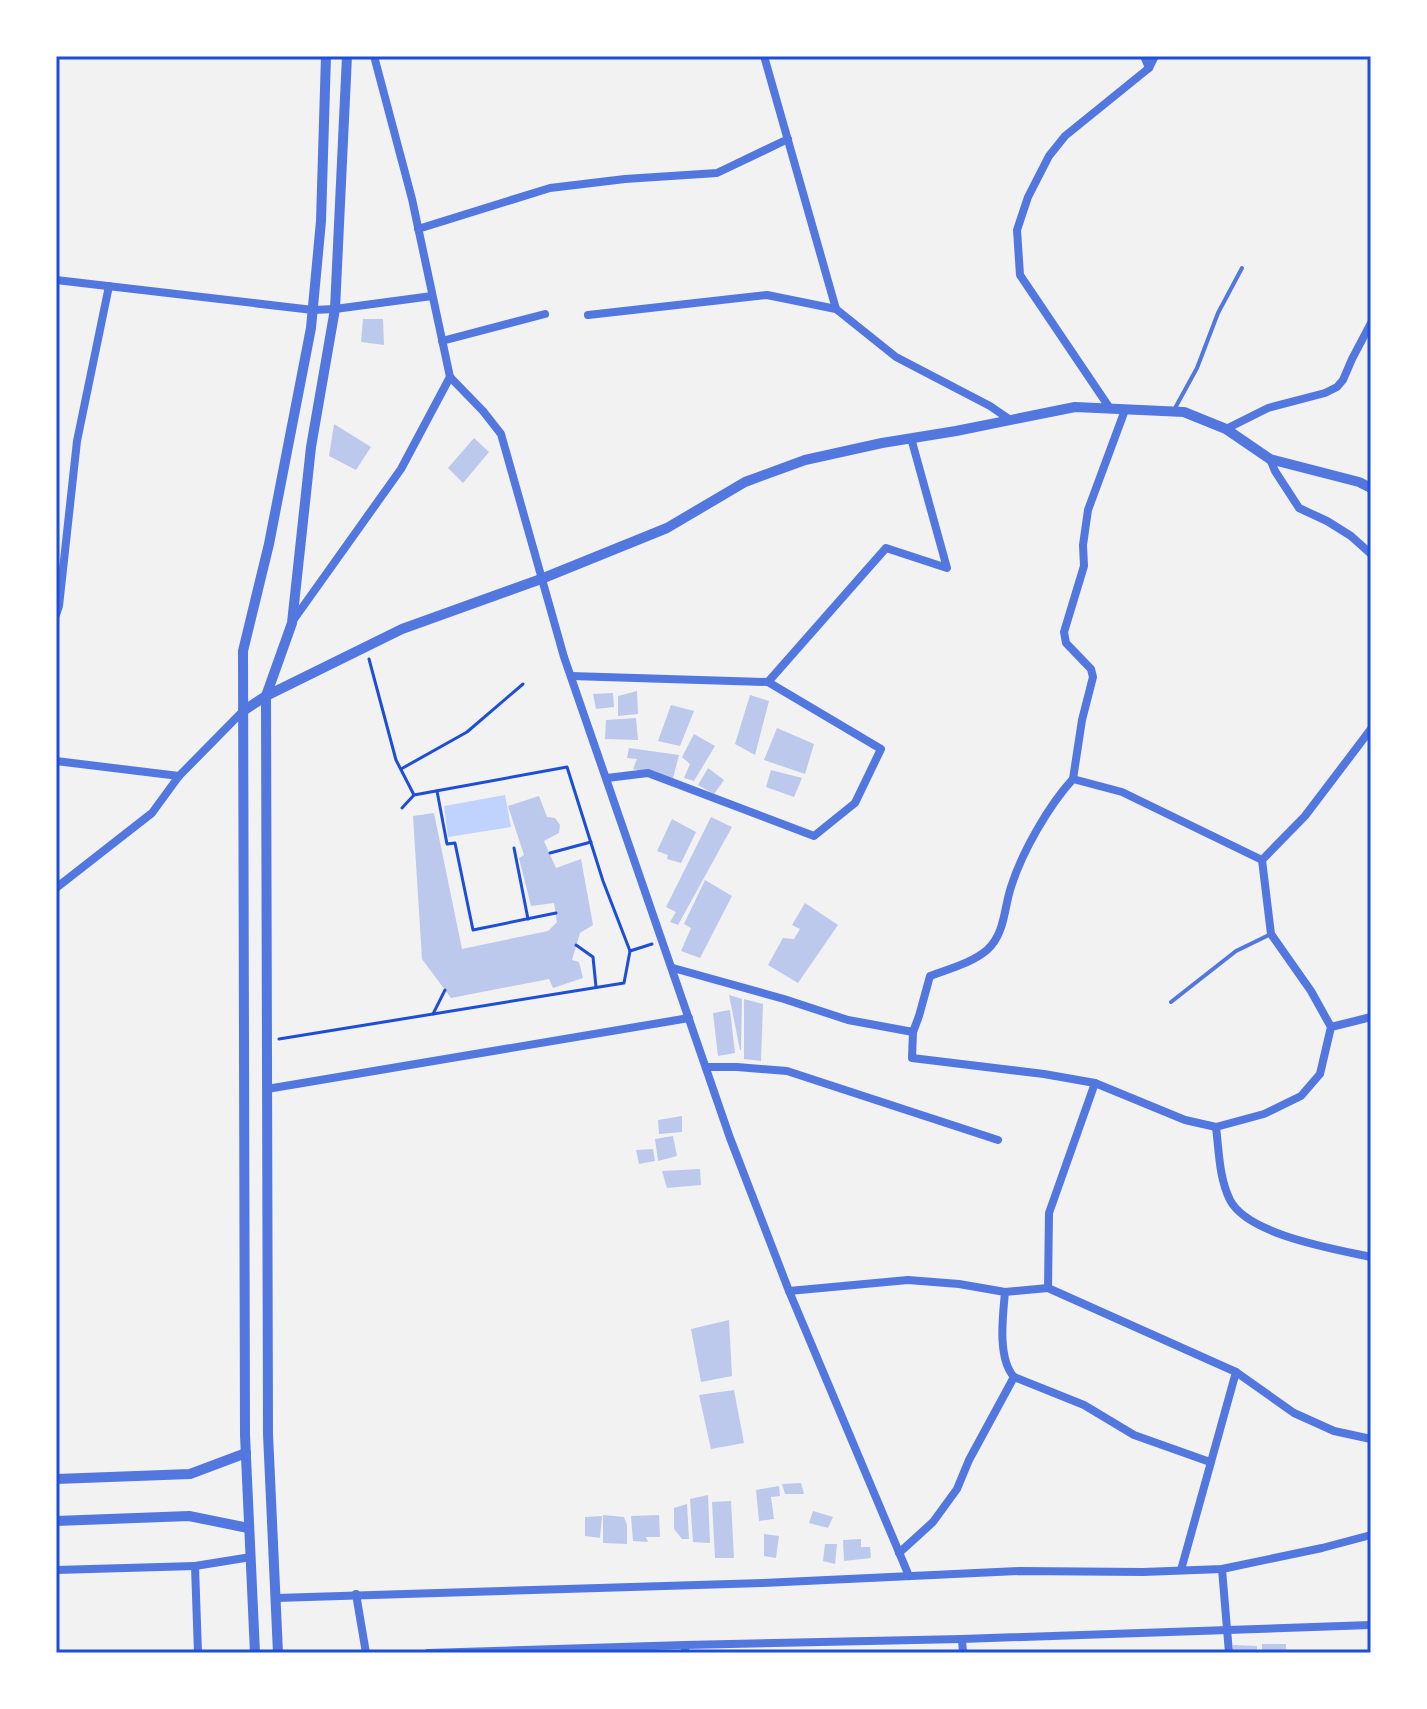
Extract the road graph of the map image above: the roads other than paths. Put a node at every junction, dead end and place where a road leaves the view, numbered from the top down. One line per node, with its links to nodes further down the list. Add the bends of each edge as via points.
1 (326, 56): 16 (street)
2 (347, 56): 14 (street)
3 (374, 56): 9 (street)
4 (764, 56): 8 (street)
5 (1144, 56): 7 (street)
6 (1155, 56): 7 (street)
7 (1149, 68): 22 (street, via 1065,136 1028,197 1017,230 1020,275)
8 (788, 139): 9 (street, via 717,173 550,188); 15 (street)
9 (418, 229): 13 (street)
10 (1242, 268): 24 (lane)
11 (56, 280): 12 (street)
12 (109, 286): 16 (street); 32 (street, via 77,441)
13 (432, 296): 14 (street); 20 (street)
14 (335, 309): 16 (street); 33 (street, via 311,447)
15 (836, 309): 18 (street, via 767,295); 25 (street, via 896,357)
16 (313, 310): 37 (street, via 243,651)
17 (545, 314): 20 (street)
18 (588, 315)
19 (1371, 323): 26 (street, via 1337,387 1268,408)
20 (442, 341): 21 (street)
21 (450, 377): 31 (street, via 501,434); 33 (street, via 401,469)
22 (1109, 407): 23 (street); 25 (street, via 1075,407)
23 (1125, 410): 24 (street); 42 (street, via 1088,510 1084,566 1064,632 1066,643 1093,677)
24 (1173, 411): 26 (street)
25 (1009, 419): 27 (street)
26 (1226, 429): 28 (street)
27 (911, 438): 31 (street, via 805,460 745,482 667,528); 35 (street, via 947,568 886,548)
28 (1270, 459): 29 (street); 30 (street, via 1299,508 1351,536)
29 (1371, 488)
30 (1371, 554)
31 (541, 579): 34 (street); 36 (street, via 402,629)
32 (56, 615)
33 (292, 623): 36 (street)
34 (571, 676): 35 (street); 41 (street)
35 (768, 682): 41 (street, via 881,749 855,803 814,836 648,773)
36 (266, 696): 37 (street); 54 (street)
37 (243, 711): 40 (street); 61 (street)
38 (1371, 729): 43 (street, via 1305,816)
39 (56, 761): 40 (street)
40 (179, 776): 44 (street, via 152,813)
41 (607, 778): 46 (street)
42 (1073, 779): 43 (street, via 1122,792); 51 (street, via 1029,846 1011,885 999,934 971,960 930,976)
43 (1262, 860): 45 (street)
44 (56, 888)
45 (1271, 934): 47 (lane, via 1236,951); 50 (street)
46 (673, 968): 49 (street); 51 (street, via 848,1020)
47 (1171, 1002)
48 (1371, 1017): 50 (street)
49 (689, 1018): 52 (street); 54 (street)
50 (1331, 1027): 55 (street, via 1320,1074 1301,1096 1264,1114)
51 (913, 1032): 53 (street, via 912,1058)
52 (706, 1067): 56 (street, via 787,1071); 59 (street)
53 (1095, 1083): 55 (street, via 1185,1120); 58 (street, via 1049,1213)
54 (267, 1089): 62 (street)
55 (1216, 1127): 57 (street, via 1221,1174 1238,1212 1254,1224 1302,1241)
56 (998, 1140)
57 (1371, 1257)
58 (1048, 1288): 60 (street); 63 (street)
59 (789, 1291): 60 (street, via 908,1280); 72 (street)
60 (1005, 1292): 64 (street, via 1004,1349)
61 (245, 1299): 62 (street); 66 (street)
62 (268, 1299): 80 (street)
63 (1236, 1372): 65 (street, via 1294,1413 1334,1431); 67 (street)
64 (1014, 1377): 67 (street, via 1084,1405 1134,1435); 72 (street, via 957,1489 933,1522)
65 (1371, 1439)
66 (246, 1453): 68 (street, via 190,1474); 70 (street)
67 (1210, 1462): 77 (street)
68 (56, 1479)
69 (56, 1521): 70 (street, via 189,1516)
70 (248, 1528): 73 (street)
71 (1371, 1535): 75 (street)
72 (899, 1553): 78 (street)
73 (251, 1557): 74 (street); 86 (street)
74 (195, 1566): 76 (street); 85 (street)
75 (1222, 1569): 77 (street); 82 (street)
76 (56, 1570)
77 (1181, 1570): 78 (street)
78 (909, 1576): 79 (street)
79 (356, 1594): 80 (street); 88 (street)
80 (276, 1598): 87 (street)
81 (1371, 1625): 82 (street)
82 (1228, 1630): 83 (street); 91 (street)
83 (962, 1639): 84 (street); 90 (street)
84 (685, 1649): 89 (street)
85 (198, 1653)
86 (255, 1653)
87 (278, 1653)
88 (366, 1653)
89 (428, 1653)
90 (963, 1653)
91 (1229, 1653)

